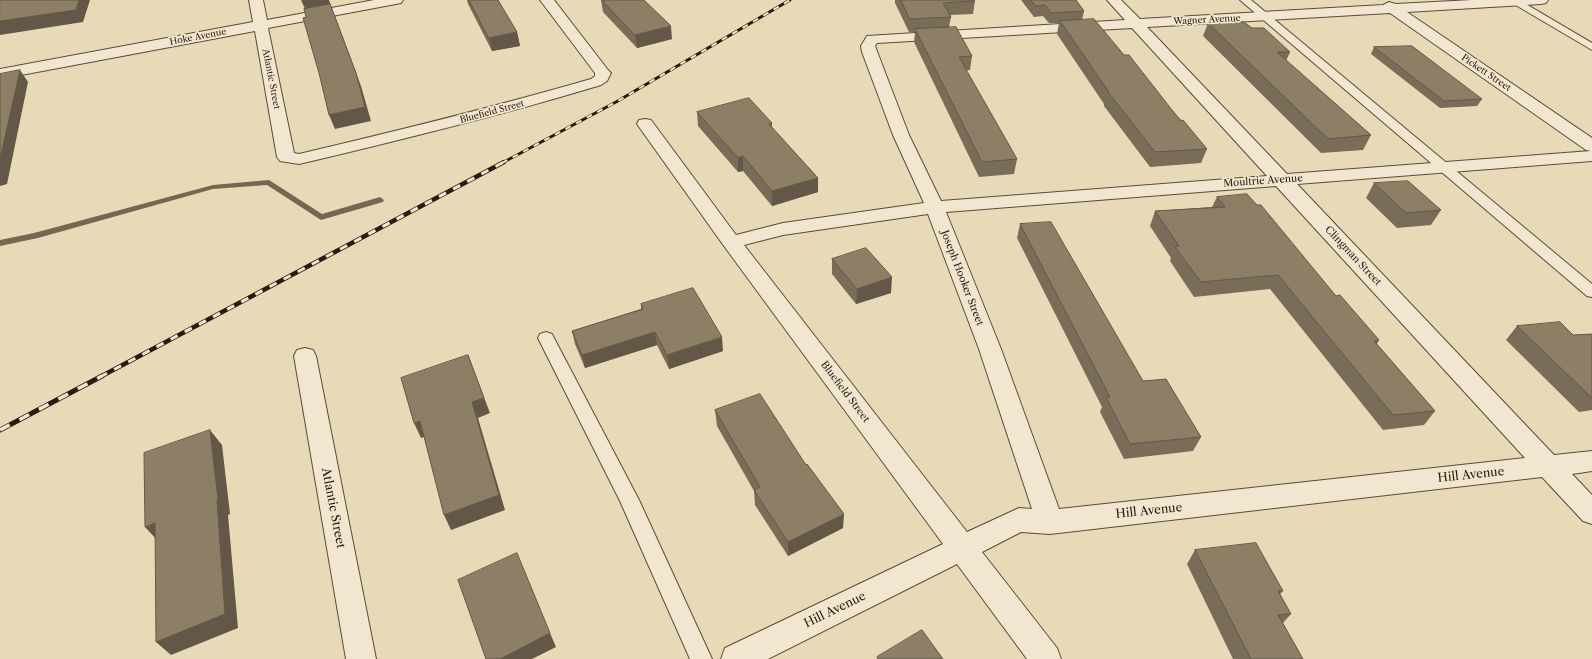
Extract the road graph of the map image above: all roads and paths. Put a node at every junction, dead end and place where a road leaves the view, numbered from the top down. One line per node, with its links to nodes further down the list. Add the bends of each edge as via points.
1 (256, 0): 12 (street, Atlantic Street)
2 (396, 0): 12 (street, Hoke Avenue)
3 (547, 0): 19 (street, Bluefield Street, via 603,73 602,78 596,82 366,144 299,159)
4 (1114, 0): 11 (street, Clingman Street)
5 (1245, 0): 10 (lane)
6 (1379, 0): 9 (street, Pickett Street)
7 (1541, 0): 8 (street, Wagner Avenue)
8 (1513, 1): 9 (street, Wagner Avenue); 14 (lane)
9 (1392, 9): 10 (street, Wagner Avenue); 17 (street, Pickett Street)
10 (1264, 16): 11 (street, Wagner Avenue); 20 (lane)
11 (1136, 24): 13 (street, Wagner Avenue); 21 (street, Clingman Street)
12 (261, 26): 15 (street, Hoke Avenue); 19 (street, Atlantic Street)
13 (872, 39): 22 (street, Joseph Hooker Street, via 868,46 869,52 901,135)
14 (1592, 47)
15 (0, 74)
16 (645, 124): 23 (street, Bluefield Street)
17 (1592, 146)
18 (1592, 156): 20 (street, Moultrie Avenue)
19 (286, 157)
20 (1444, 167): 21 (street, Moultrie Avenue); 24 (lane)
21 (1282, 180): 22 (street, Moultrie Avenue); 28 (street, Clingman Street)
22 (934, 207): 23 (street, Moultrie Avenue, via 783,229); 30 (street, Joseph Hooker Street, via 990,349)
23 (731, 242): 31 (street, Bluefield Street)
24 (1592, 292)
25 (546, 338): 33 (lane, via 629,500)
26 (305, 356): 32 (street, Atlantic Street)
27 (1592, 461): 28 (street, Hill Avenue)
28 (1549, 466): 29 (street, Clingman Street); 30 (street, Hill Avenue)
29 (1592, 513)
30 (1050, 522): 31 (street, Hill Avenue, via 1019,520)
31 (961, 548): 34 (street, Hill Avenue); 35 (street, Bluefield Street)
32 (361, 659)
33 (701, 659)
34 (736, 659)
35 (1046, 659)

